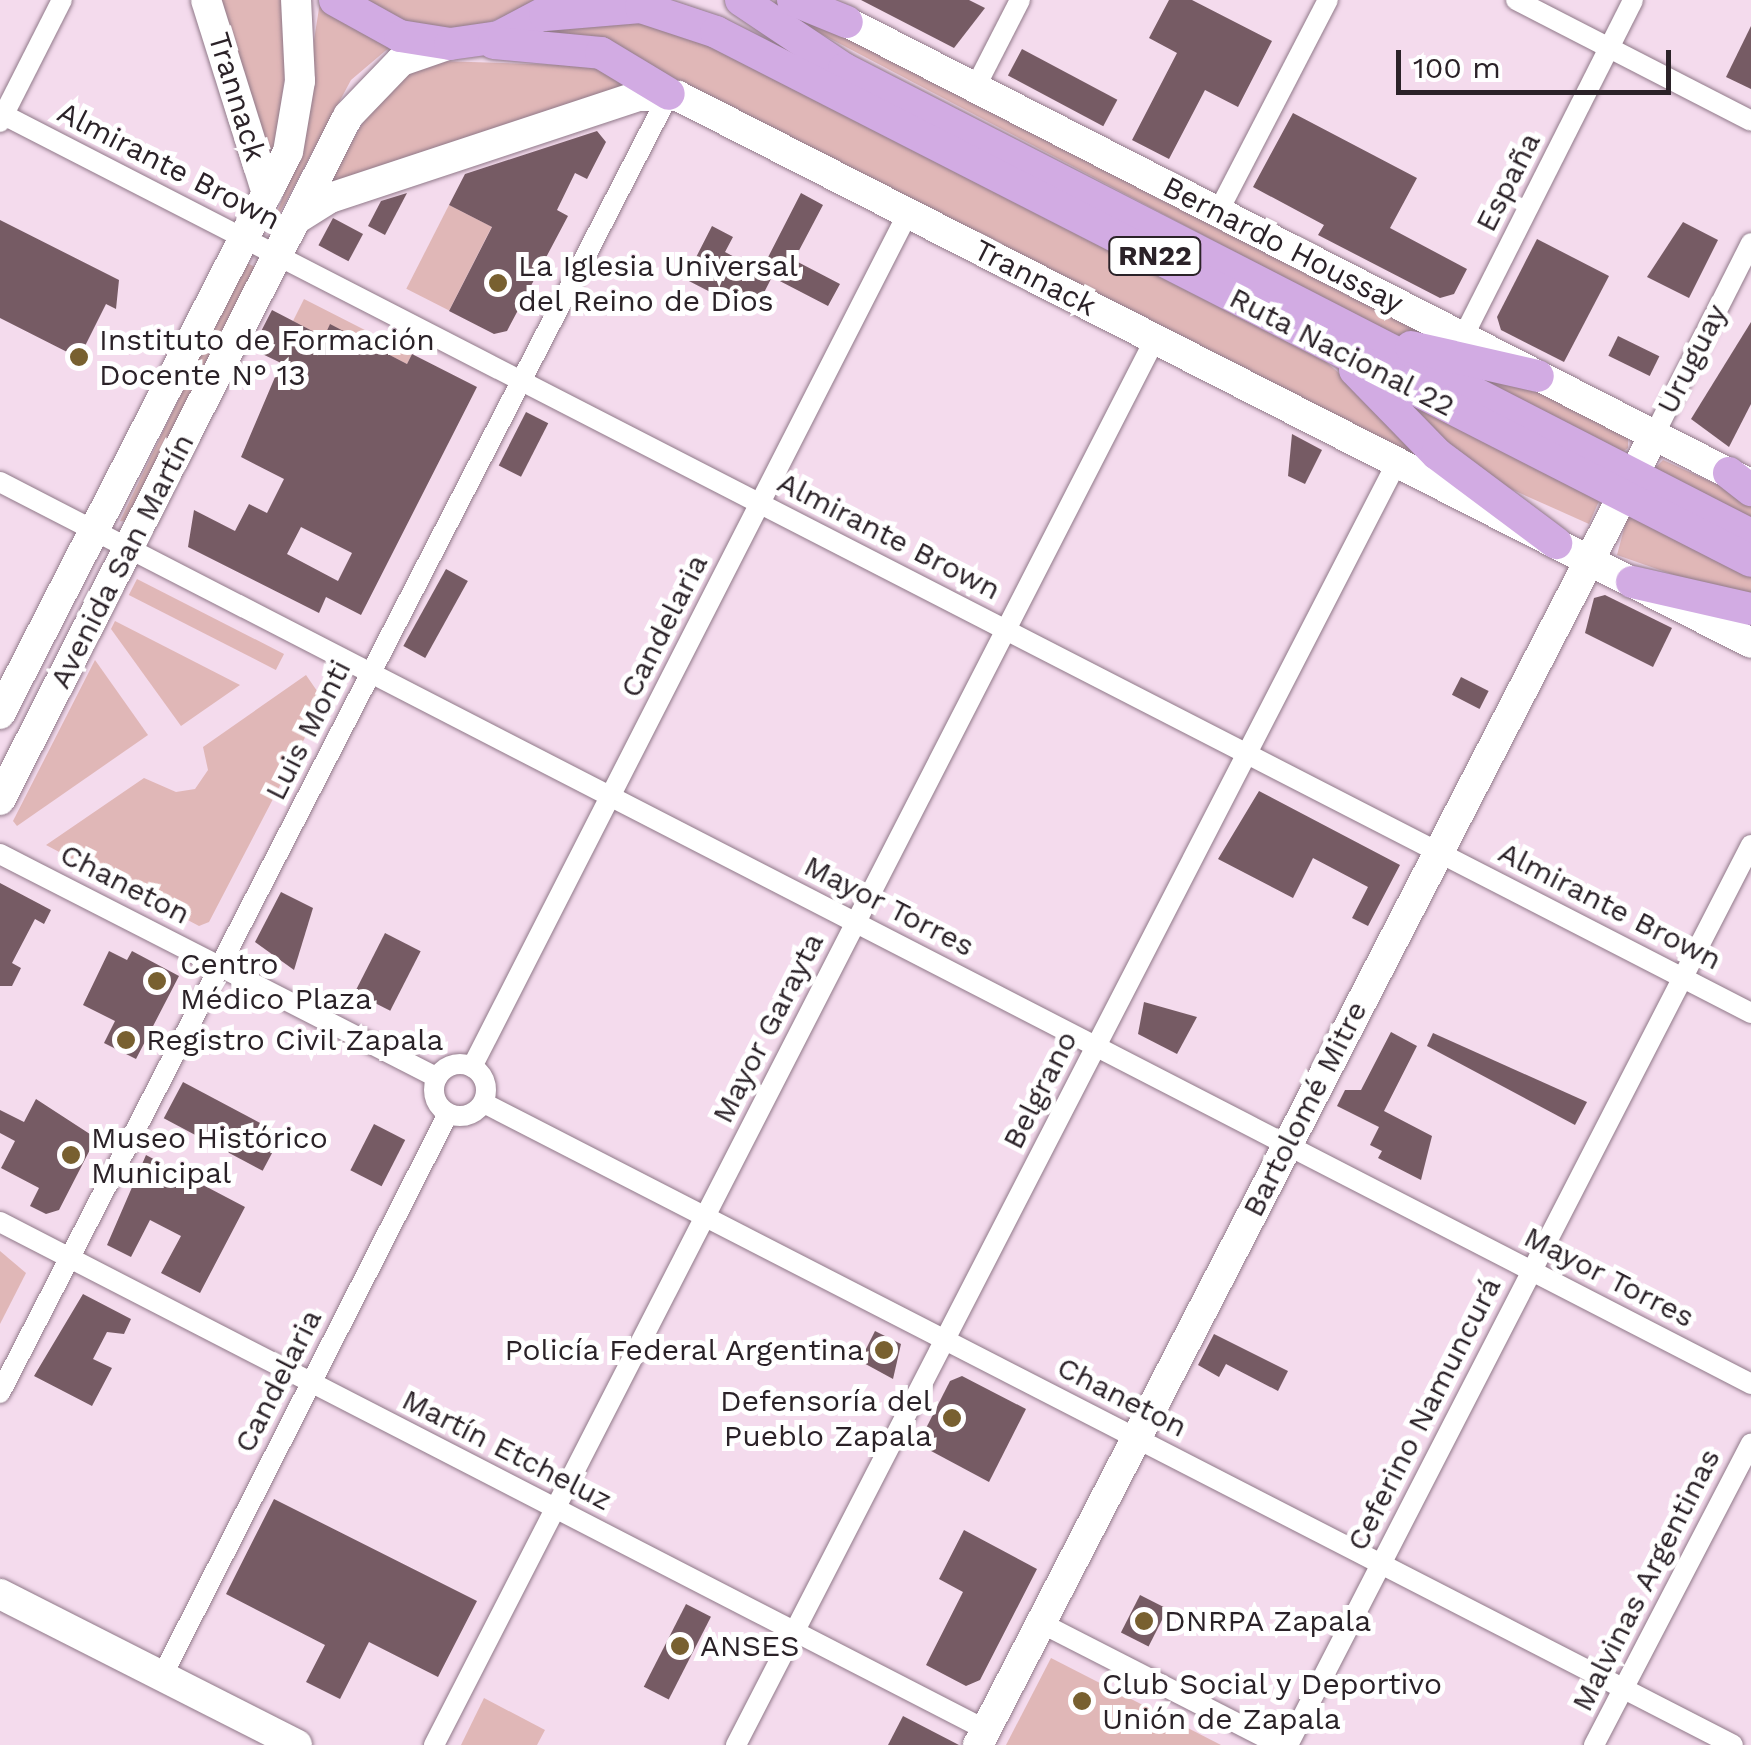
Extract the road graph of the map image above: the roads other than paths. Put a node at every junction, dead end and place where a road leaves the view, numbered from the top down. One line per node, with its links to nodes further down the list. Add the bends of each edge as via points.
1 (62, 0): 18 (street)
2 (206, 0): 20 (main road, Trannack)
3 (296, 0): 20 (main road, Avenida San Martín, via 298,110)
4 (336, 0): 14 (main road, via 400,36)
5 (741, 0): 29 (main road, Ruta Nacional 22 / RN22, via 844,68)
6 (793, 0): 13 (main road)
7 (818, 0): 13 (street, Bernardo Houssay)
8 (1020, 0): 16 (street)
9 (1328, 0): 21 (street)
10 (1516, 0): 15 (street)
11 (1634, 0): 15 (street, España)
12 (555, 8): 14 (main road, RN22); 27 (main road, Ruta Nacional 22 / RN22, via 618,5 690,20)
13 (846, 22): 16 (main road, Bernardo Houssay)
14 (462, 43): 17 (main road, via 601,52); 23 (main road, Avenida San Martín, via 402,61 371,86)
15 (1609, 48): 19 (street); 28 (street, España)
16 (975, 88): 21 (main road, Bernardo Houssay)
17 (669, 94): 22 (main road, Trannack); 23 (main road, via 330,198); 32 (street, Luis Monti)
18 (1, 117): 24 (street, Almirante Brown)
19 (1751, 120)
20 (267, 194): 24 (main road, Avenida San Martín)
21 (1218, 212): 28 (main road, Bernardo Houssay)
22 (908, 213): 30 (main road, Trannack); 38 (street, Candelaria)
23 (298, 218): 26 (main road, Avenida San Martín)
24 (242, 238): 26 (street, Almirante Brown); 39 (main road, Avenida San Martín)
25 (1751, 244): 33 (street, Uruguay)
26 (279, 256): 32 (street, Almirante Brown); 42 (main road, Avenida San Martín)
27 (1308, 334): 37 (main road, Ruta Nacional 22 / RN22); 41 (main road, via 1436,454)
28 (1463, 337): 31 (main road, Bernardo Houssay)
29 (1370, 338): 31 (main road); 37 (main road, Ruta Nacional 22 / RN22)
30 (1156, 339): 34 (main road, Trannack); 47 (street, Mayor Garayta)
31 (1538, 376): 33 (main road, Bernardo Houssay)
32 (521, 381): 38 (street, Almirante Brown); 49 (street, Luis Monti)
33 (1654, 435): 36 (main road, Bernardo Houssay); 37 (main road, Uruguay)
34 (1397, 462): 41 (main road, Trannack); 51 (street, Belgrano)
35 (0, 482): 39 (street, Mayor Torres)
36 (1744, 483)
37 (1628, 485): 40 (main road, Ruta Nacional 22 / RN22); 43 (main road, Bartolomé Mitre); 44 (main road, Ruta Nacional 22 / RN22)
38 (760, 503): 47 (street, Almirante Brown); 52 (street, Candelaria)
39 (94, 530): 42 (street, Mayor Torres); 50 (main road, Avenida San Martín)
40 (1751, 535)
41 (1556, 544): 43 (main road, Trannack)
42 (129, 548): 49 (street, Mayor Torres); 53 (main road, Avenida San Martín)
43 (1588, 560): 45 (main road, Trannack); 55 (main road, Bartolomé Mitre)
44 (1751, 561)
45 (1632, 582): 46 (main road); 48 (main road, Trannack)
46 (1751, 609)
47 (1006, 630): 51 (street, Almirante Brown); 57 (street, Mayor Garayta)
48 (1751, 643)
49 (370, 673): 52 (street, Mayor Torres); 58 (street, Luis Monti)
50 (0, 714)
51 (1247, 754): 55 (street, Almirante Brown); 61 (street, Belgrano)
52 (610, 796): 57 (street, Mayor Torres); 62 (street, Candelaria)
53 (0, 800)
54 (1751, 844): 59 (street, Ceferino Namuncurá)
55 (1438, 852): 59 (street, Almirante Brown); 66 (main road, Bartolomé Mitre)
56 (0, 854): 58 (street, Chaneton)
57 (856, 923): 61 (street, Mayor Torres); 67 (street, Mayor Garayta)
58 (220, 966): 63 (street, Chaneton); 69 (street, Luis Monti)
59 (1682, 978): 60 (street, Almirante Brown); 70 (street, Ceferino Namuncurá)
60 (1751, 1012)
61 (1096, 1046): 66 (street, Mayor Torres); 71 (street, Belgrano)
62 (472, 1067): 63 (street, via 448,1067); 64 (street, via 484,1078)
63 (436, 1078): 65 (street, via 436,1102)
64 (484, 1102): 65 (street, via 464,1117); 67 (street, Chaneton)
65 (448, 1114): 72 (street, Candelaria)
66 (1287, 1145): 70 (street, Mayor Torres); 75 (main road, Bartolomé Mitre)
67 (705, 1216): 71 (street, Chaneton); 77 (street, Mayor Garayta)
68 (0, 1222): 69 (street, Martín Etcheluz)
69 (70, 1258): 72 (street, Martín Etcheluz); 74 (street, Luis Monti)
70 (1532, 1271): 73 (street, Mayor Torres); 78 (street, Ceferino Namuncurá)
71 (944, 1340): 75 (street, Chaneton); 81 (street, Belgrano)
72 (311, 1383): 77 (street, Martín Etcheluz); 82 (street, Candelaria)
73 (1751, 1384)
74 (0, 1393)
75 (1136, 1438): 78 (street, Chaneton); 80 (main road, Bartolomé Mitre)
76 (1751, 1443): 83 (street, Malvinas Argentinas)
77 (556, 1508): 81 (street, Martín Etcheluz); 86 (street, Mayor Garayta)
78 (1381, 1564): 83 (street, Chaneton); 89 (street, Ceferino Namuncurá)
79 (0, 1594): 82 (main road)
80 (1041, 1623): 84 (main road, Bartolomé Mitre); 88 (street)
81 (794, 1632): 84 (street, Martín Etcheluz); 87 (street, Belgrano)
82 (162, 1676): 85 (main road)
83 (1623, 1689): 90 (street, Malvinas Argentinas); 91 (street, Chaneton)
84 (982, 1738)
85 (298, 1745)
86 (434, 1745)
87 (736, 1745)
88 (1278, 1745)
89 (1288, 1745)
90 (1594, 1745)
91 (1732, 1745)

